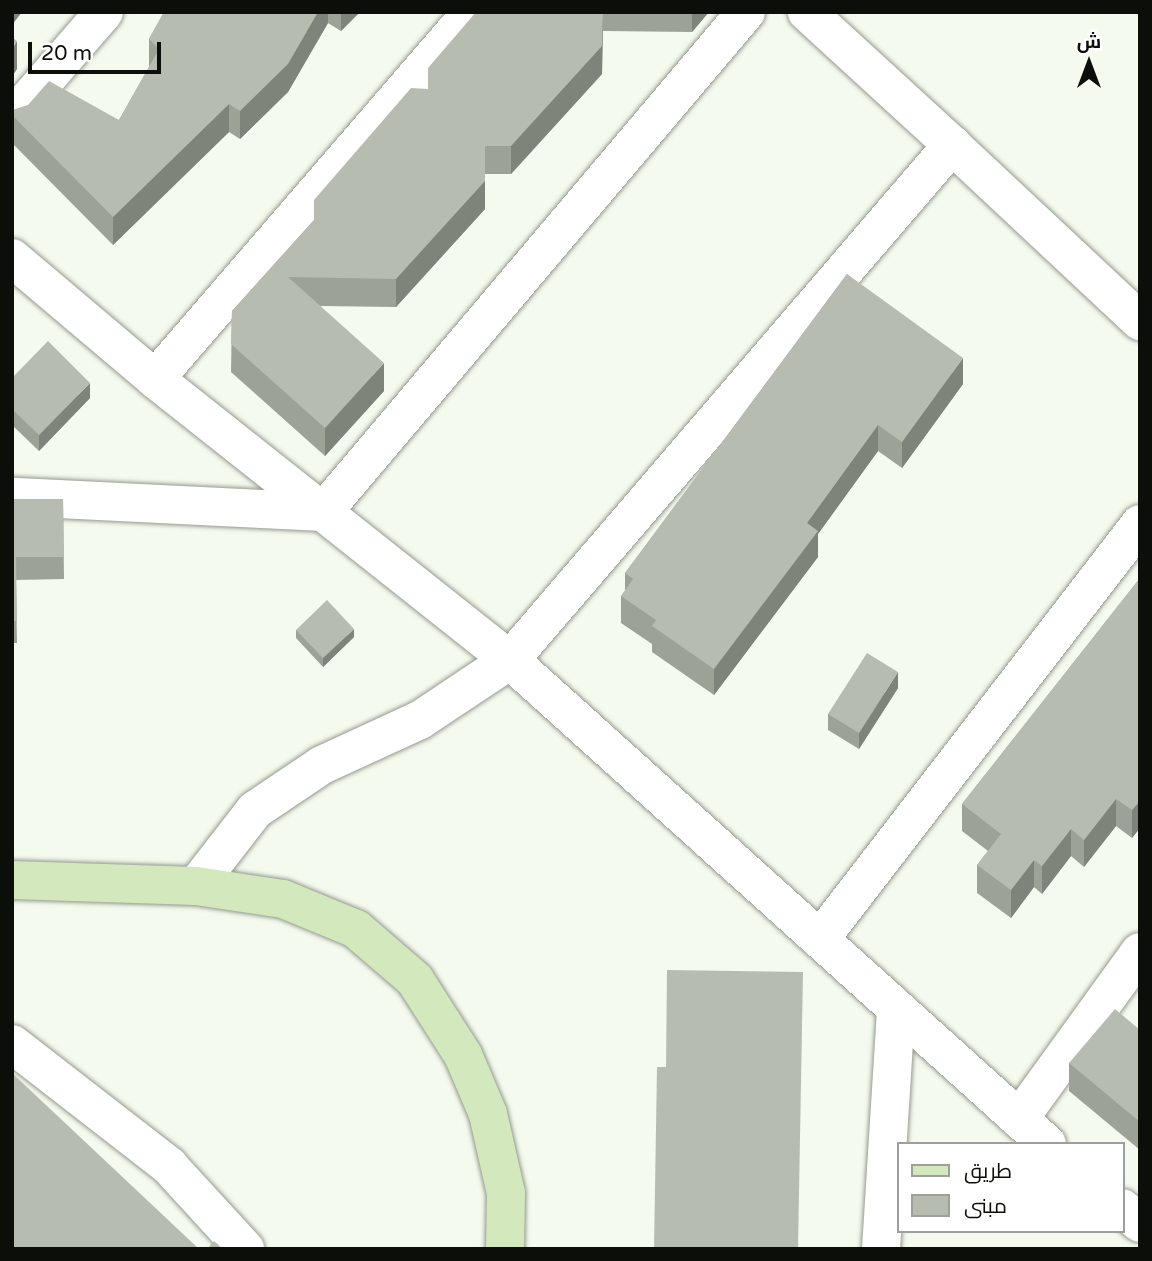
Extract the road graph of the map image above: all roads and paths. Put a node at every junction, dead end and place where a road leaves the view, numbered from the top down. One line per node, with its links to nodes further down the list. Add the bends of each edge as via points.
1 (104, 12): 5 (street)
2 (472, 12): 9 (street)
3 (746, 12): 11 (street)
4 (807, 12): 6 (street)
5 (12, 118)
6 (952, 145): 8 (street); 13 (street)
7 (12, 258): 9 (street)
8 (1140, 321)
9 (155, 379): 11 (street)
10 (12, 497): 11 (street)
11 (323, 512): 13 (street)
12 (1140, 524): 16 (street)
13 (510, 660): 15 (street, via 419,720 322,765 255,810); 16 (street)
14 (12, 880): 15 (main road)
15 (196, 886): 25 (main road, via 283,899 355,929 415,981 463,1055 488,1114 506,1193)
16 (820, 939): 18 (street)
17 (1140, 953): 20 (street)
18 (896, 1008): 20 (street); 26 (street)
19 (12, 1044): 24 (street, via 169,1166)
20 (1019, 1119): 21 (street)
21 (1045, 1142)
22 (1124, 1210): 23 (street)
23 (1140, 1223)
24 (245, 1249)
25 (505, 1249)
26 (881, 1249)

